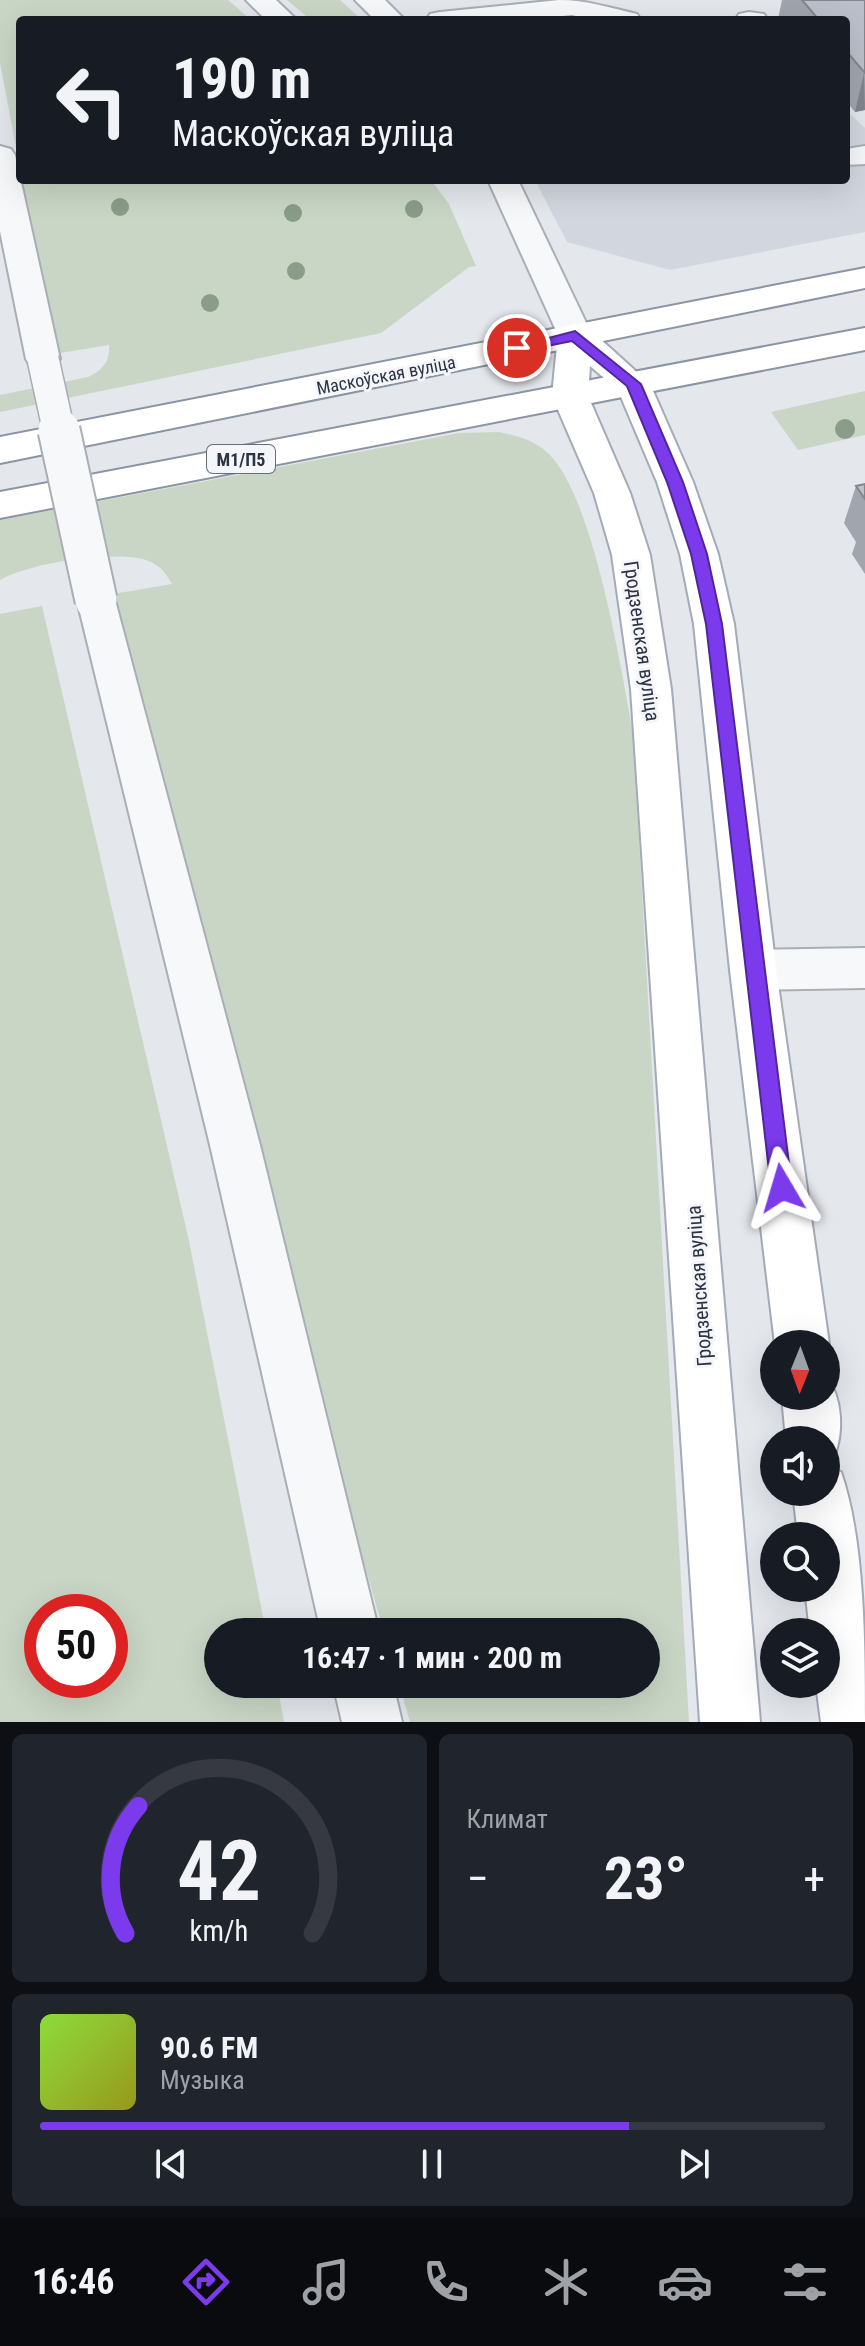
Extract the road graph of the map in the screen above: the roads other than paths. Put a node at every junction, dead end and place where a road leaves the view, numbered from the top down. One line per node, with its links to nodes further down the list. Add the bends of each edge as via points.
1 (260, 0): 3 (street)
2 (369, 0): 4 (street)
3 (278, 16)
4 (387, 16)
5 (481, 16): 6 (street, via 572,7)
6 (610, 16)
7 (0, 155): 21 (street, bridge, via 96,600 235,1145)
8 (486, 184): 9 (street)
9 (510, 194): 11 (street)
10 (865, 278): 11 (main road, Маскоўская вуліца)
11 (575, 335): 13 (main road); 14 (main road, Гродзенская вуліца); 15 (main road, Маскоўская вуліца)
12 (865, 339): 13 (main road, М1/П5)
13 (633, 384): 14 (main road, М1/П5); 18 (main road, via 675,482 714,624)
14 (570, 396): 16 (main road, М1/П5); 24 (main road, Гродзенская вуліца, via 612,493 631,555 643,623 686,1113)
15 (0, 450)
16 (0, 505)
17 (865, 968): 18 (street)
18 (753, 970): 19 (main road)
19 (800, 1330)
20 (823, 1506): 25 (main road)
21 (347, 1618)
22 (366, 1698): 23 (street)
23 (372, 1722)
24 (730, 1722)
25 (851, 1722)

